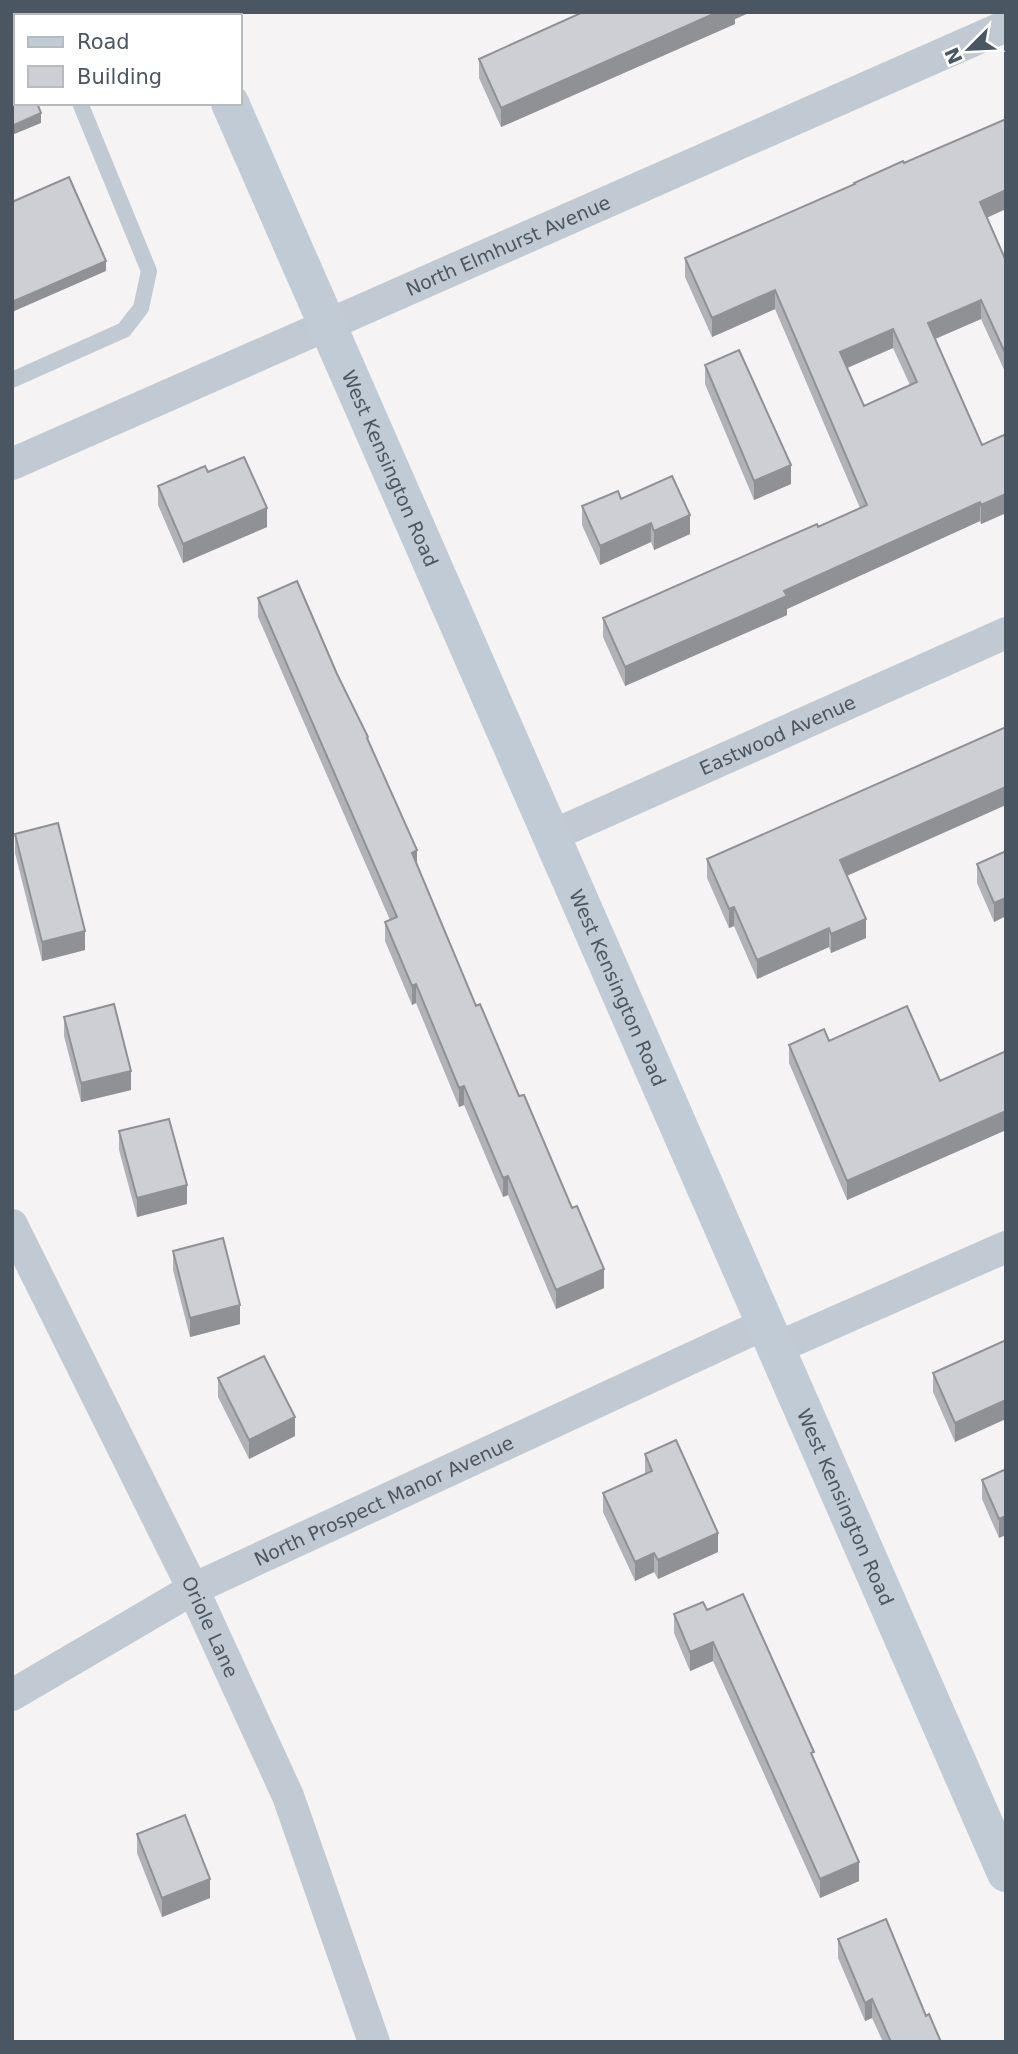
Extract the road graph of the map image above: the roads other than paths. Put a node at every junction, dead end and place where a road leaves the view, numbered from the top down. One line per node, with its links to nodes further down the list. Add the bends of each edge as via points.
1 (1006, 26): 4 (street, North Elmhurst Avenue)
2 (81, 105): 5 (lane, via 149,271 141,308 124,330)
3 (231, 105): 4 (main road, West Kensington Road)
4 (327, 325): 6 (street, North Elmhurst Avenue); 8 (main road, West Kensington Road)
5 (12, 380)
6 (12, 464)
7 (1006, 633): 8 (street, Eastwood Avenue)
8 (551, 836): 11 (main road, West Kensington Road)
9 (12, 1225): 12 (street, Oriole Lane)
10 (1006, 1247): 11 (street, North Prospect Manor Avenue)
11 (770, 1336): 12 (street, North Prospect Manor Avenue); 14 (main road, West Kensington Road)
12 (193, 1589): 13 (street, North Prospect Manor Avenue); 15 (street, Oriole Lane, via 288,1796)
13 (12, 1695)
14 (1004, 1862)
15 (374, 2042)

